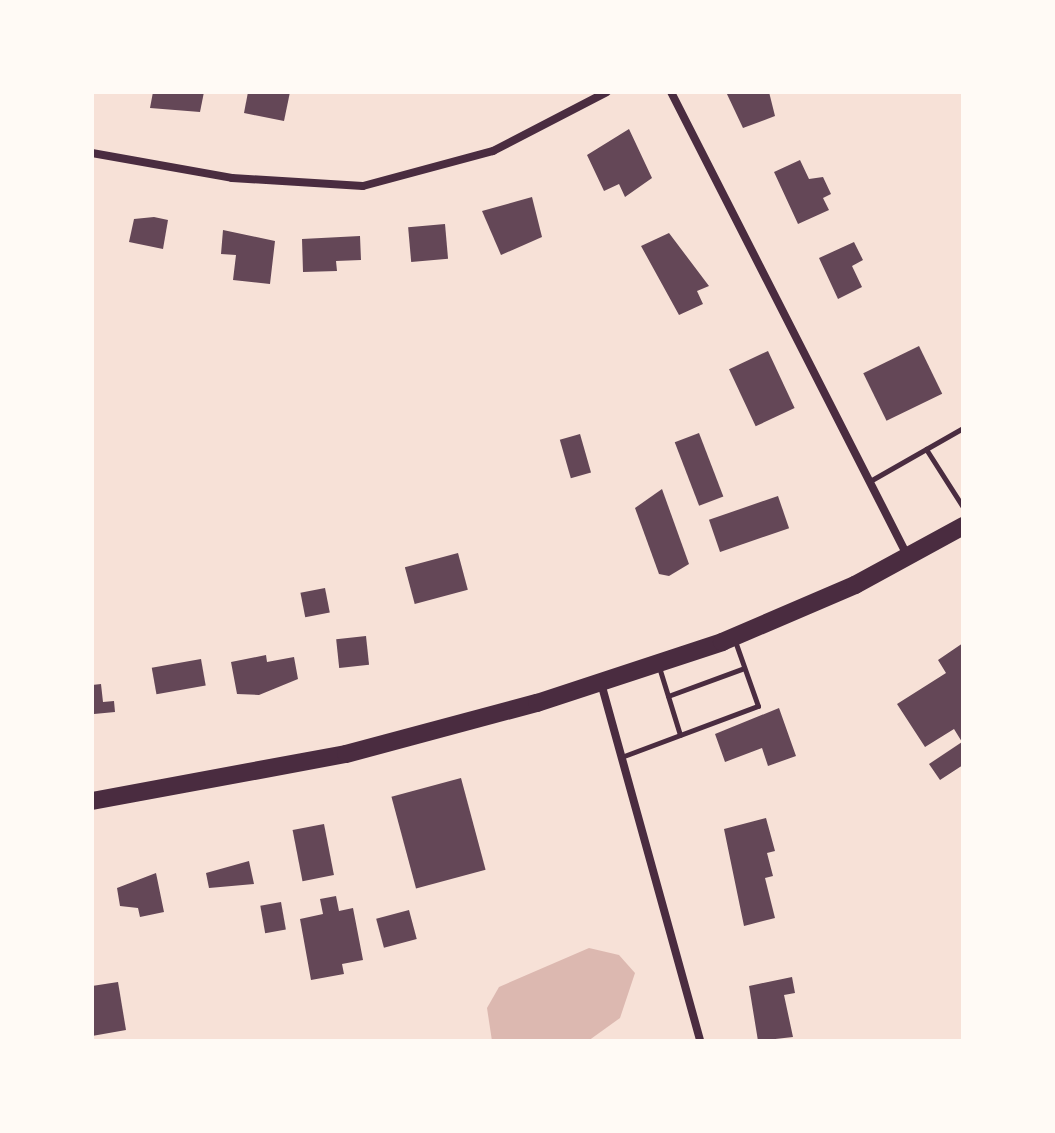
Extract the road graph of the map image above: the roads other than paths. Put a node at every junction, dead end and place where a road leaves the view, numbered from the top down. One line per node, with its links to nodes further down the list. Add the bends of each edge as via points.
1 (607, 92): 3 (street, via 493,151 363,186 232,178)
2 (671, 92): 6 (street)
3 (92, 153)
4 (963, 428): 5 (lane)
5 (926, 449): 6 (lane); 7 (lane)
6 (869, 481): 9 (street)
7 (963, 507)
8 (963, 526): 9 (main road)
9 (908, 558): 10 (main road)
10 (733, 637): 11 (main road); 12 (lane)
11 (658, 663): 13 (main road); 14 (lane)
12 (744, 668): 14 (lane); 15 (lane, via 758,706)
13 (600, 682): 16 (street); 17 (main road, via 346,754)
14 (668, 696): 15 (lane)
15 (680, 735): 16 (lane)
16 (624, 756): 18 (street)
17 (92, 801)
18 (700, 1041)

